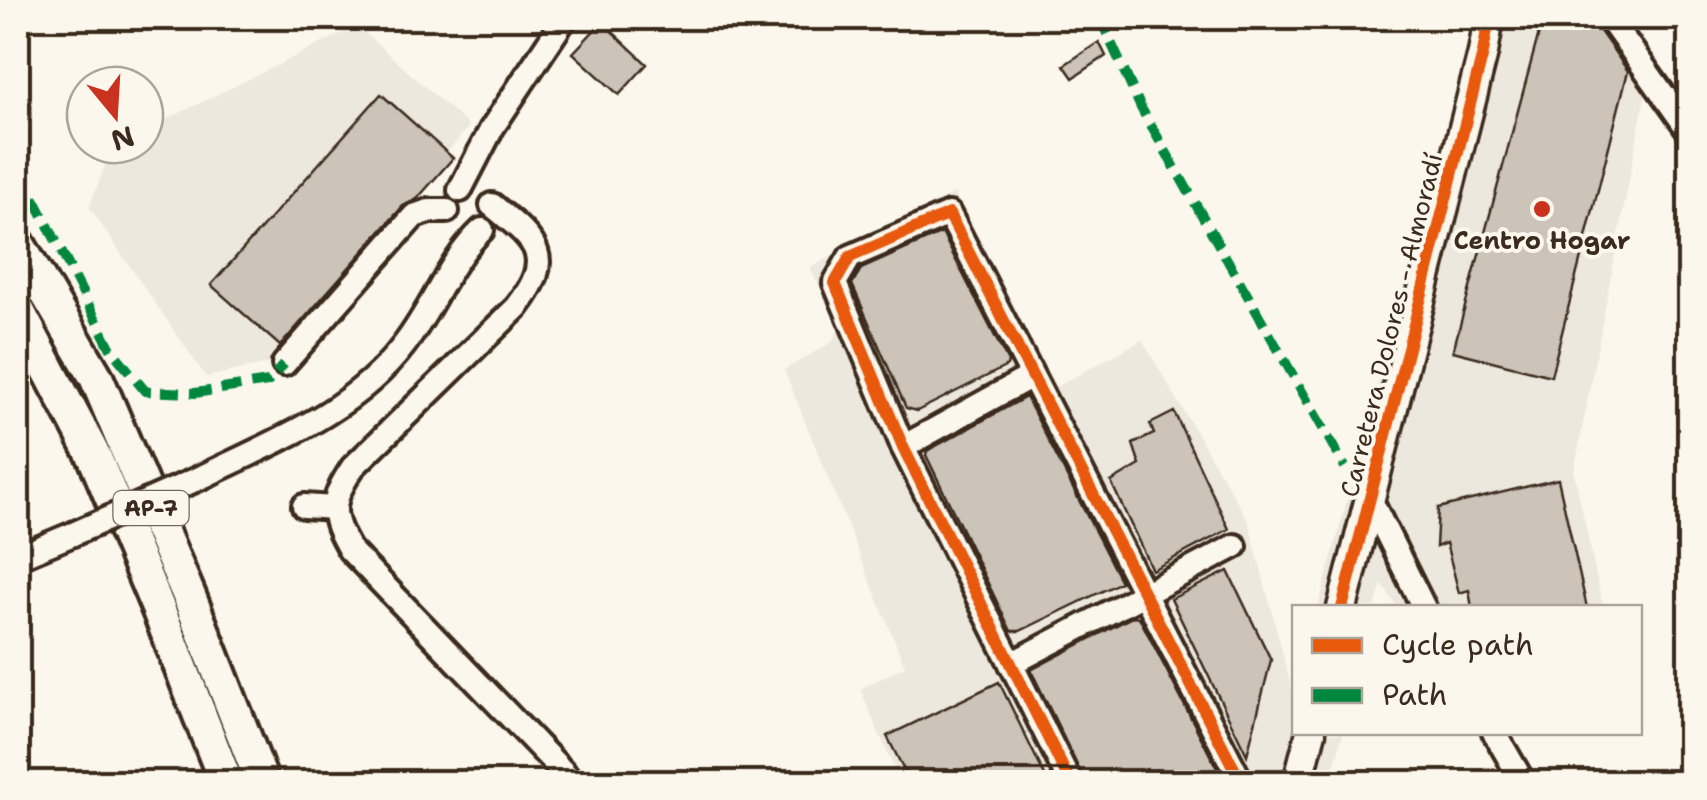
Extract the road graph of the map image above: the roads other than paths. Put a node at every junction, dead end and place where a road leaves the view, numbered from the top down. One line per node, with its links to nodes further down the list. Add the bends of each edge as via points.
1 (566, 18): 6 (street)
2 (1489, 18): 5 (main road)
3 (1498, 18): 5 (main road)
4 (1609, 18): 7 (street)
5 (1483, 53): 17 (main road, Carretera Dolores - Almoradí)
6 (492, 128): 8 (street); 9 (street, via 482,174)
7 (1690, 132)
8 (460, 190): 9 (street, via 479,190); 10 (street, via 450,198)
9 (487, 215): 10 (street, via 469,234); 12 (street); 19 (street, via 525,232 538,251 538,276 517,308 352,467)
10 (449, 218): 12 (street); 14 (street, via 429,210 414,216)
11 (18, 244): 29 (highway, AP-7, via 96,377)
12 (444, 283): 21 (street, bridge, via 403,347 357,393 294,433)
13 (18, 312): 28 (highway, AP-7, via 95,458)
14 (284, 364)
15 (1030, 376): 16 (street); 16 (street, via 949,214 850,258 836,283); 22 (street)
16 (903, 447): 25 (street)
17 (1370, 498): 23 (main road, Carretera Dolores - Almoradí); 24 (street)
18 (304, 506): 19 (street)
19 (334, 508): 30 (street, via 350,550)
20 (1235, 546): 22 (street)
21 (18, 557)
22 (1145, 594): 25 (street); 32 (street)
23 (1343, 605)
24 (1423, 605)
25 (1011, 664): 31 (street)
26 (1310, 735): 33 (main road)
27 (1496, 735): 34 (street)
28 (226, 782)
29 (262, 782)
30 (573, 782)
31 (1070, 782)
32 (1242, 782)
33 (1298, 782)
34 (1523, 782)

